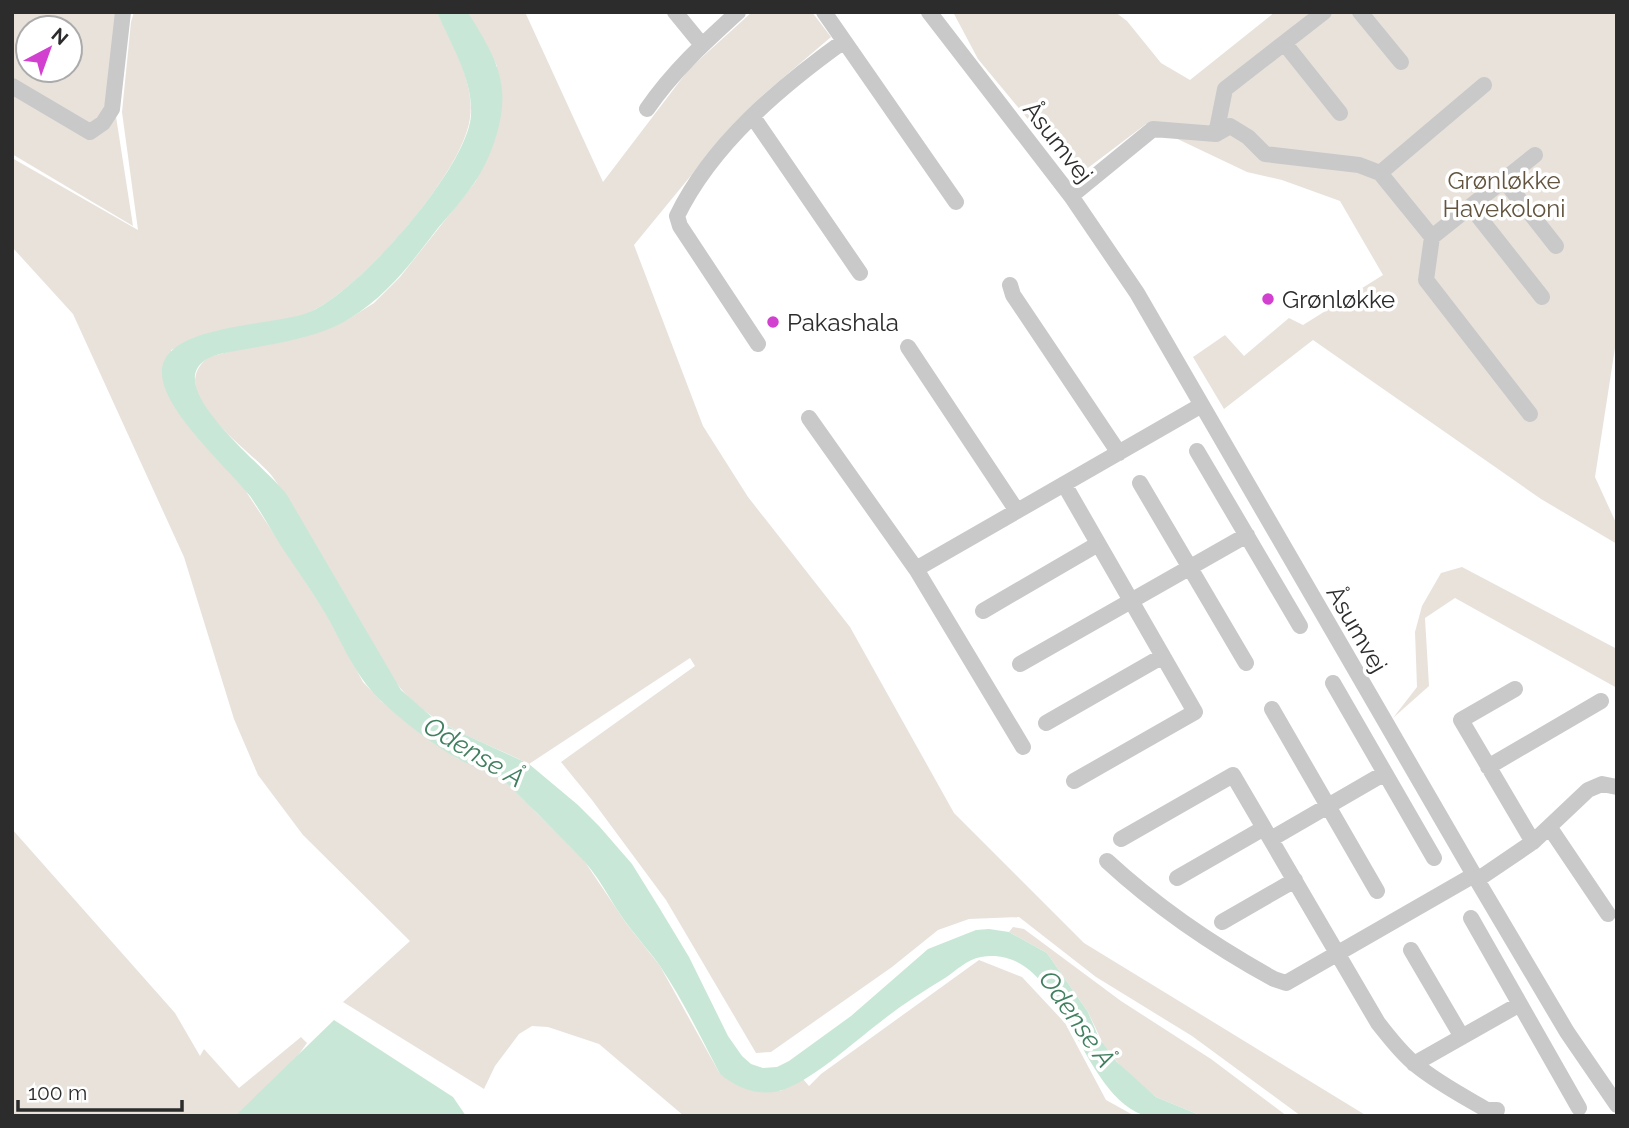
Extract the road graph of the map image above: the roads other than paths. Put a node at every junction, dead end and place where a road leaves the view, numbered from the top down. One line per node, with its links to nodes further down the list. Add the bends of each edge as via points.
1 (123, 12): 14 (street, via 112,109 90,132)
2 (675, 12): 11 (street)
3 (738, 12): 11 (street)
4 (824, 12): 9 (street)
5 (929, 12): 15 (street, Åsumvej)
6 (943, 12): 15 (street, Åsumvej)
7 (1324, 12): 10 (street)
8 (1360, 12): 12 (street)
9 (844, 41): 18 (street); 24 (street)
10 (1285, 44): 17 (street); 19 (street, via 1225,89)
11 (702, 45): 16 (street, via 662,86)
12 (1401, 62)
13 (1484, 85): 21 (street)
14 (12, 86)
15 (986, 87): 23 (street, Åsumvej)
16 (647, 109)
17 (1340, 113)
18 (753, 117): 28 (street); 31 (street, via 711,164 677,216)
19 (1216, 134): 21 (street, via 1230,126 1265,154 1359,165); 23 (street, via 1153,130)
20 (1535, 155): 22 (street)
21 (1380, 173): 26 (street)
22 (1504, 180): 25 (street); 27 (street)
23 (1071, 195): 33 (street, Åsumvej, via 1137,294)
24 (956, 202)
25 (1471, 207): 26 (street); 30 (street)
26 (1432, 237): 34 (street, via 1426,281)
27 (1556, 246)
28 (860, 273)
29 (1010, 285): 37 (street)
30 (1542, 297)
31 (758, 344)
32 (908, 346): 40 (street)
33 (1200, 406): 37 (street); 68 (street, Åsumvej)
34 (1530, 414)
35 (809, 418): 44 (street)
36 (1197, 451): 41 (street, Åsumvej)
37 (1119, 453): 38 (street)
38 (1064, 484): 40 (street); 42 (street)
39 (1140, 484): 43 (street)
40 (1017, 511): 44 (street)
41 (1247, 535): 43 (street); 47 (street, Åsumvej)
42 (1098, 544): 45 (street); 46 (street)
43 (1190, 568): 45 (street); 49 (street)
44 (916, 569): 56 (street)
45 (1131, 601): 48 (street); 50 (street)
46 (983, 611)
47 (1300, 626)
48 (1163, 656): 55 (street); 59 (street, via 1195,712)
49 (1246, 663)
50 (1020, 664)
51 (1333, 683): 58 (street, Åsumvej)
52 (1515, 689): 57 (street, via 1461,720)
53 (1601, 701): 57 (street)
54 (1272, 709): 61 (street)
55 (1046, 723)
56 (1023, 747)
57 (1488, 766): 65 (street)
58 (1385, 773): 61 (street); 66 (street, Åsumvej)
59 (1074, 781)
60 (1617, 787): 62 (street, via 1595,786)
61 (1328, 806): 63 (street); 71 (street)
62 (1550, 828): 65 (street); 72 (street)
63 (1267, 833): 64 (street, via 1233,775); 69 (street); 70 (street)
64 (1121, 839)
65 (1533, 842): 68 (street)
66 (1434, 858)
67 (1107, 861): 76 (street, via 1205,938 1282,982)
68 (1475, 877): 76 (street); 80 (street, Åsumvej, via 1567,1032)
69 (1177, 878)
70 (1295, 880): 74 (street); 76 (street)
71 (1377, 891)
72 (1608, 914)
73 (1471, 918): 77 (street)
74 (1222, 922)
75 (1411, 950): 78 (street)
76 (1338, 954): 79 (street, via 1378,1023)
77 (1520, 1004): 78 (street); 81 (street)
78 (1462, 1037): 79 (street)
79 (1414, 1064): 82 (street, via 1488,1110)
80 (1617, 1105)
81 (1579, 1108)
82 (1497, 1110)

